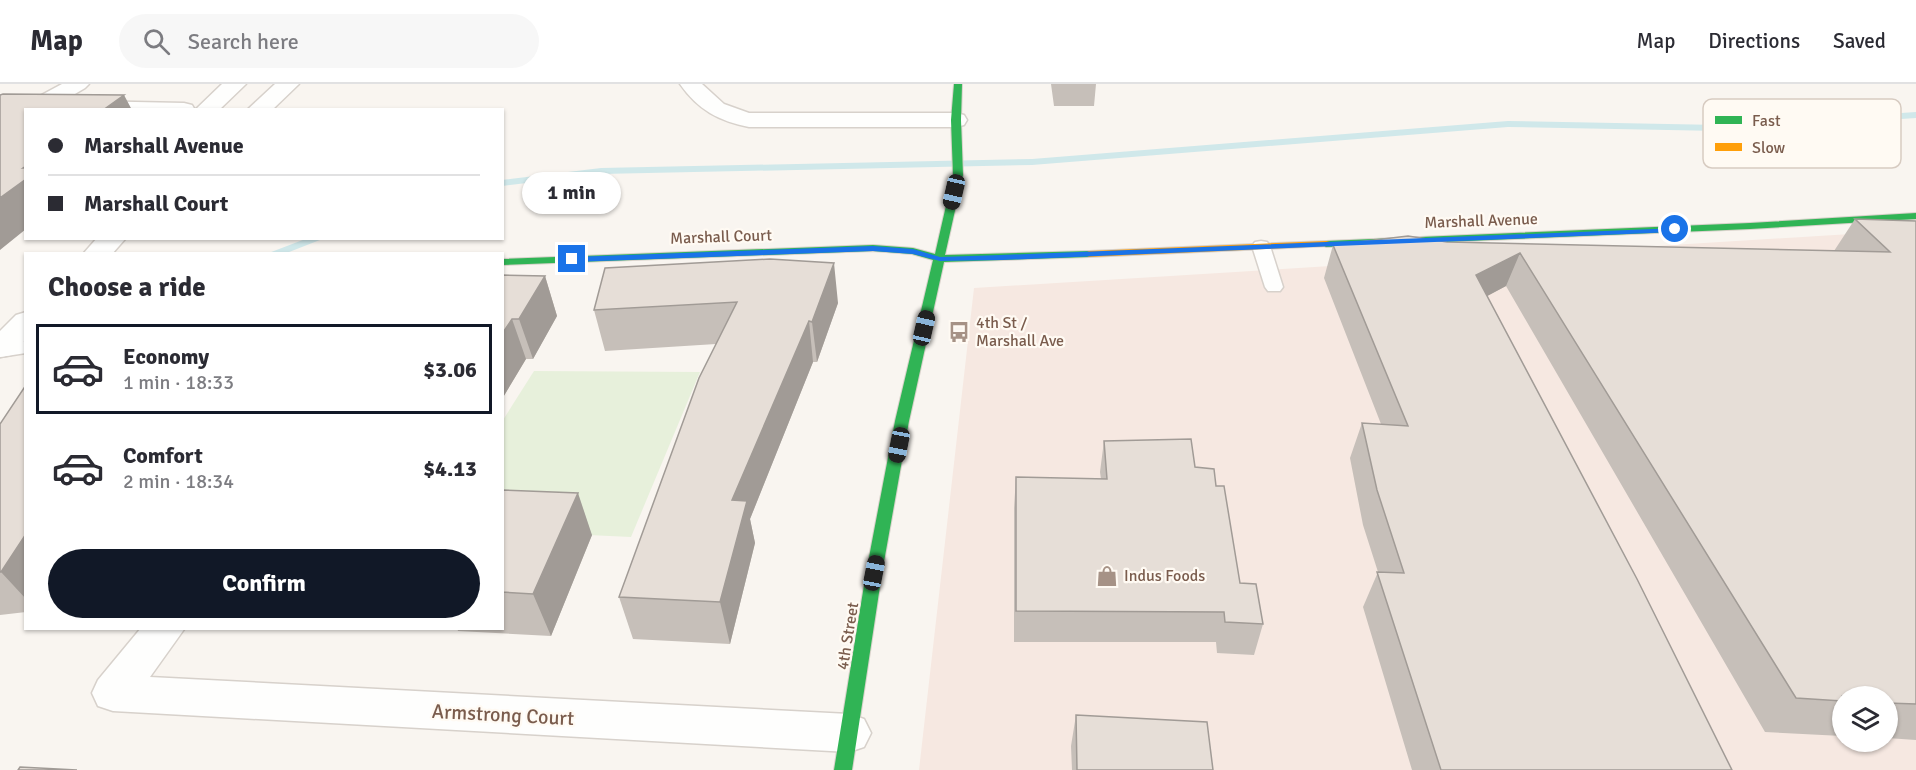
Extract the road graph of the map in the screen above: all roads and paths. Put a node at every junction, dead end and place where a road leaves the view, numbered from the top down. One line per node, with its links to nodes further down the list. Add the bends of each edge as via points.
1 (78, 84): 6 (street)
2 (236, 84): 7 (street)
3 (288, 84): 8 (street)
4 (958, 84): 9 (street, 4th Street)
5 (696, 91): 9 (street, via 726,116 749,120)
6 (34, 108)
7 (208, 108)
8 (260, 108)
9 (956, 120): 14 (street, 4th Street, via 957,175)
10 (1916, 216): 12 (street, Marshall Avenue)
11 (111, 240): 13 (street)
12 (1261, 246): 14 (street, Marshall Avenue); 16 (lane)
13 (98, 252)
14 (940, 259): 15 (street, Marshall Court, via 913,251 873,248); 21 (street, 4th Street, via 902,421)
15 (504, 262)
16 (1274, 287)
17 (24, 323): 19 (street)
18 (24, 347): 19 (lane)
19 (0, 349)
20 (163, 630): 21 (street, Armstrong Court, via 113,693)
21 (846, 752)

